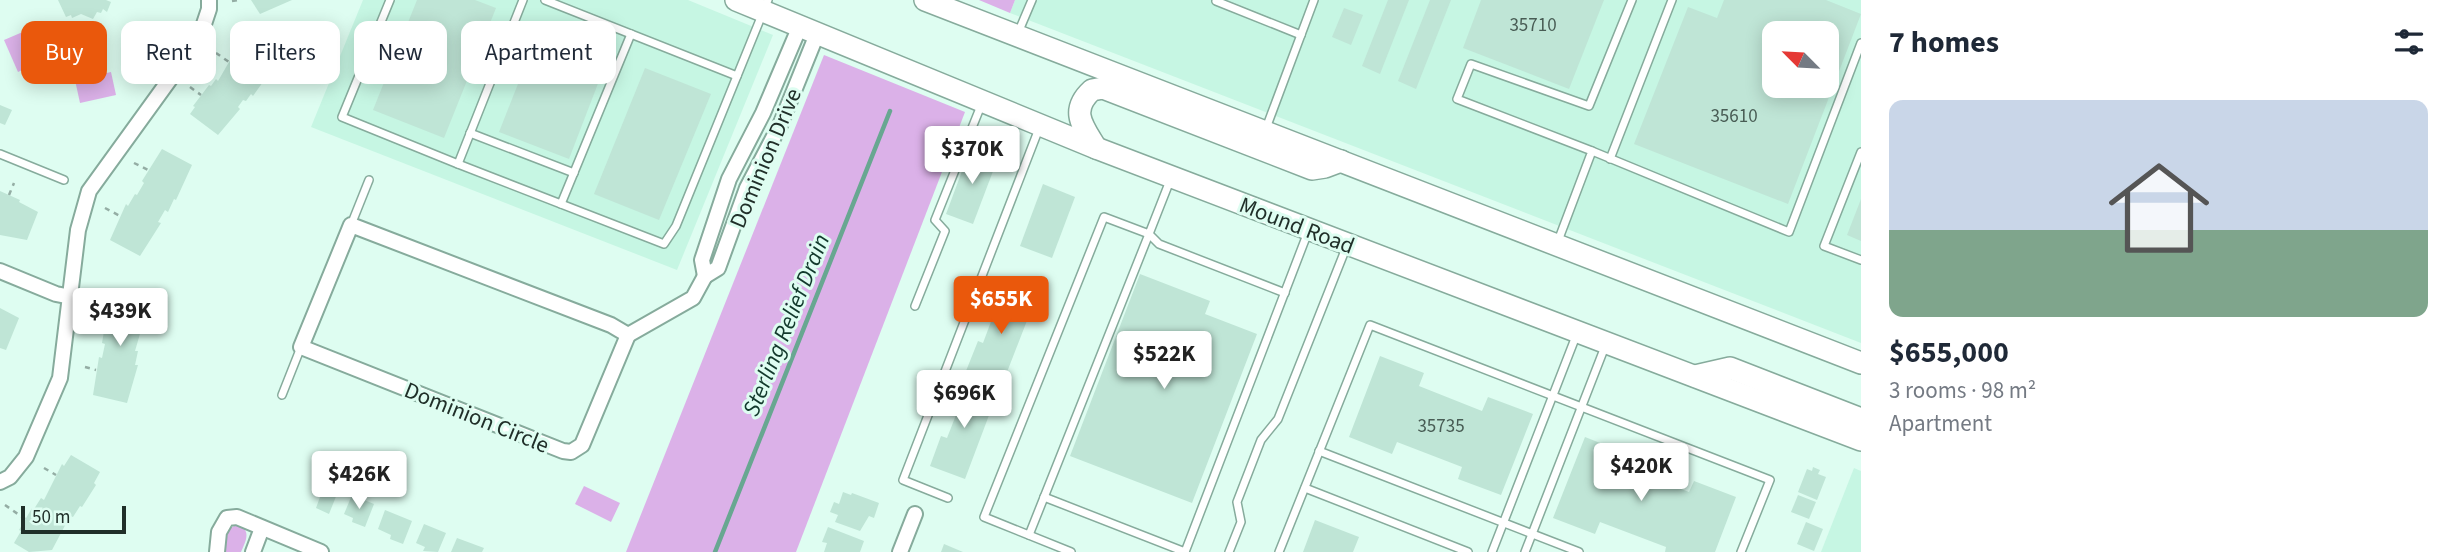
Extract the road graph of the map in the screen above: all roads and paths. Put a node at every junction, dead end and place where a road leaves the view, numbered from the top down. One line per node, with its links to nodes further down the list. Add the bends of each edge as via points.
1 (209, 0): 58 (street, via 200,39 89,191 80,219)
2 (238, 0): 12 (path)
3 (390, 0): 38 (lane, via 342,117)
4 (523, 0): 28 (lane)
5 (545, 0): 16 (lane)
6 (736, 0): 14 (main road, Mound Road)
7 (925, 0): 18 (main road)
8 (1032, 0): 18 (lane)
9 (1314, 0): 17 (lane)
10 (1632, 0): 32 (lane, via 1589,106 1471,64 1457,99)
11 (1671, 0): 35 (lane)
12 (232, 1)
13 (1216, 1): 17 (lane)
14 (765, 6): 15 (main road, Mound Road); 22 (lane)
15 (809, 30): 25 (main road, Mound Road); 29 (street, Dominion Drive); 31 (street, Dominion Drive, via 781,123)
16 (631, 34): 22 (lane); 40 (lane)
17 (1301, 35): 27 (lane)
18 (1017, 37): 27 (main road)
19 (1861, 43): 35 (lane, via 1789,232)
20 (216, 53): 21 (path)
21 (229, 62)
22 (737, 76): 46 (lane, via 676,226 664,244)
23 (190, 87): 24 (path)
24 (201, 95)
25 (983, 102): 26 (main road, Mound Road); 59 (lane, via 935,220 945,231)
26 (1040, 125): 30 (main road, Mound Road); 81 (lane, via 903,480)
27 (1265, 131): 36 (main road)
28 (470, 133): 38 (lane); 40 (lane)
29 (749, 140): 31 (lane); 56 (street, Dominion Drive, via 729,179 702,260)
30 (1096, 148): 36 (main road, via 1079,115 1080,105 1092,90 1103,88 1312,169); 41 (main road, Mound Road)
31 (766, 150): 56 (street, Dominion Drive, via 718,268)
32 (1592, 151): 35 (lane); 53 (lane)
33 (1861, 152): 54 (lane, via 1824,247)
34 (0, 154): 42 (lane)
35 (1610, 159)
36 (1341, 161): 53 (main road)
37 (134, 163): 39 (path)
38 (458, 164): 46 (lane)
39 (148, 170)
40 (574, 173): 46 (lane)
41 (1172, 177): 50 (main road, Mound Road); 51 (lane)
42 (64, 180)
43 (369, 180): 49 (lane)
44 (14, 183): 45 (path)
45 (9, 195)
46 (561, 204)
47 (105, 208): 48 (path)
48 (120, 216)
49 (351, 225): 63 (street); 65 (street)
50 (1309, 229): 52 (main road, Mound Road); 57 (lane)
51 (1149, 234): 57 (lane, via 1159,244); 80 (lane); 88 (lane, via 1104,217 989,504 984,517)
52 (1347, 244): 62 (main road, Mound Road); 95 (lane, via 1278,419 1261,440 1237,502 1241,522)
53 (1557, 245): 66 (main road)
54 (1861, 260)
55 (0, 271): 58 (street)
56 (705, 276): 63 (street, Dominion Drive, via 693,298)
57 (1284, 293): 94 (lane)
58 (71, 297): 78 (street, via 60,378 26,457)
59 (915, 306)
60 (90, 315): 61 (path)
61 (105, 317)
62 (1578, 332): 64 (main road, Mound Road); 71 (lane)
63 (628, 335): 65 (street, Dominion Circle, via 582,445 571,452)
64 (1607, 343): 69 (main road, Mound Road); 72 (lane)
65 (301, 347): 70 (lane)
66 (1861, 363)
67 (85, 367): 68 (path)
68 (96, 370)
69 (1695, 376): 73 (main road, via 1730,368); 74 (main road, Mound Road)
70 (282, 395)
71 (1552, 396): 72 (lane); 75 (lane, via 1370,325); 85 (lane)
72 (1581, 407): 87 (lane); 101 (lane, via 1770,480)
73 (1861, 419)
74 (1861, 440)
75 (1319, 452): 79 (lane); 85 (lane)
76 (44, 468): 77 (path)
77 (56, 475)
78 (0, 482)
79 (1305, 488): 96 (lane); 97 (lane)
80 (1044, 497): 88 (lane); 94 (lane)
81 (948, 498)
82 (5, 505): 84 (path)
83 (915, 513): 92 (street)
84 (25, 519)
85 (1504, 523): 87 (lane); 98 (lane)
86 (262, 528): 89 (street, via 237,517 227,518 219,532); 90 (street); 91 (street)
87 (1532, 534): 99 (lane); 100 (lane)
88 (1029, 535): 93 (lane)
89 (217, 552)
90 (253, 552)
91 (321, 552)
92 (900, 552)
93 (1071, 552)
94 (1185, 552)
95 (1229, 552)
96 (1279, 552)
97 (1468, 552)
98 (1492, 552)
99 (1525, 552)
100 (1579, 552)
101 (1741, 552)

